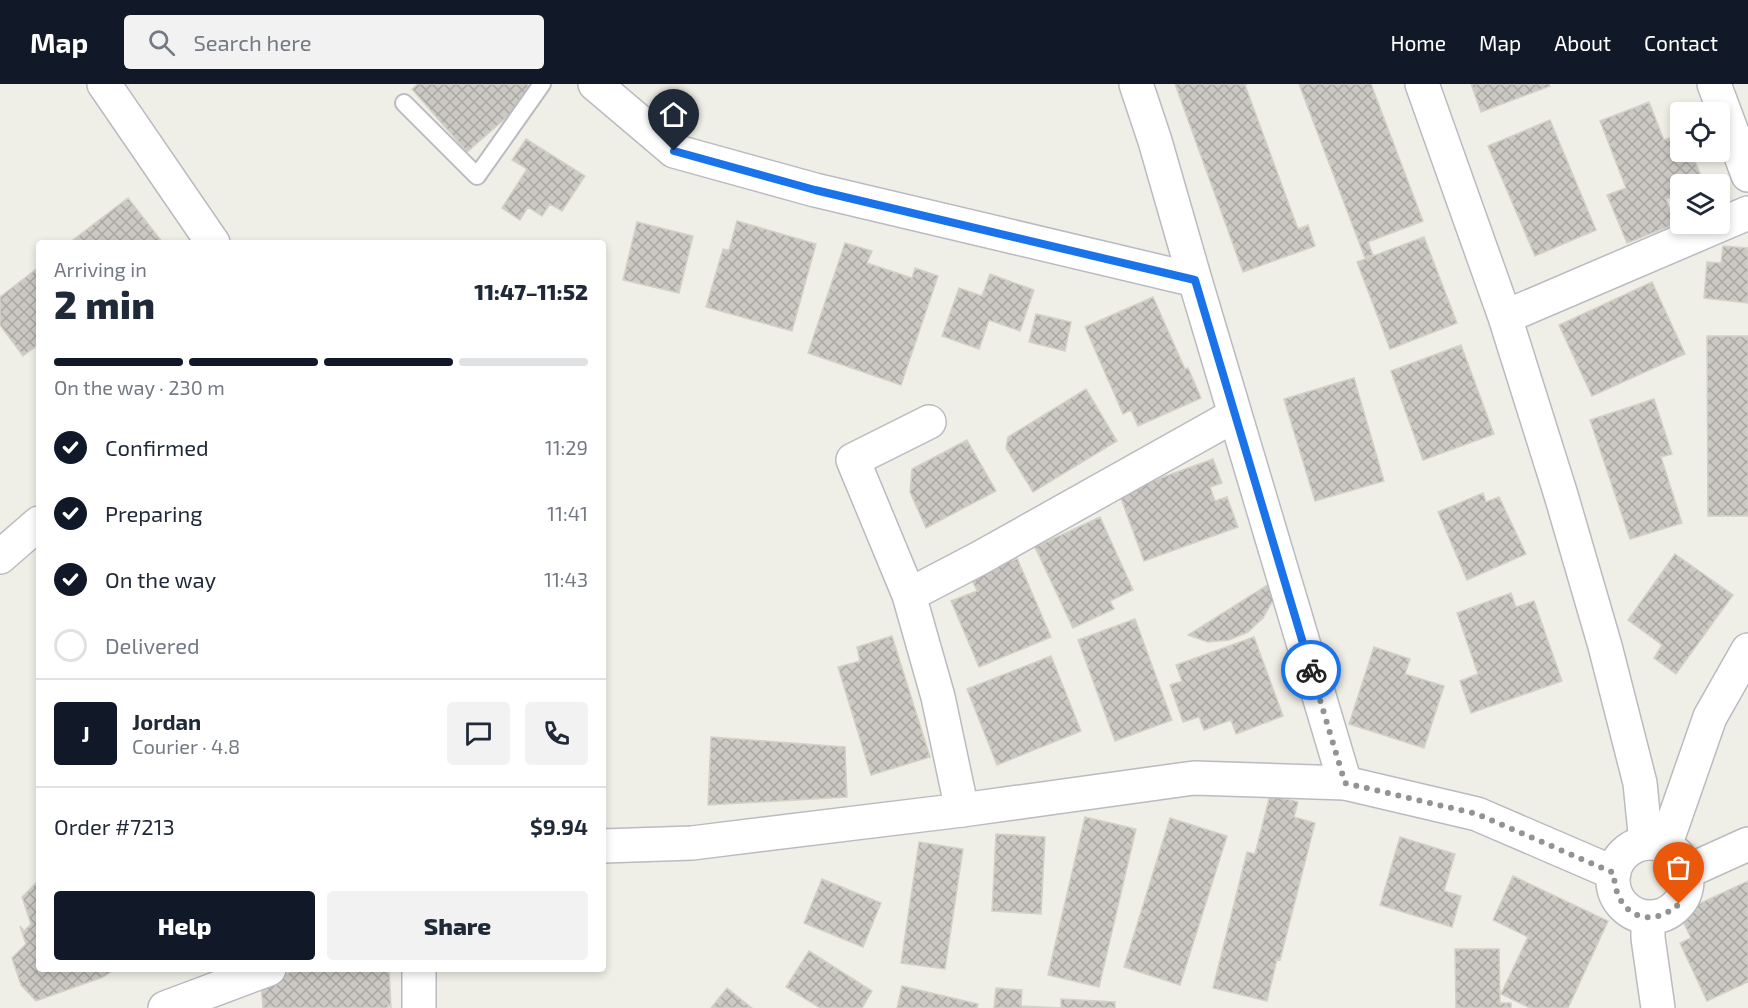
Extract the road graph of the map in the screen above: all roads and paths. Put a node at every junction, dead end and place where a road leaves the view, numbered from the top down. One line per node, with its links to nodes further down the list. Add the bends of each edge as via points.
1 (104, 84): 10 (street)
2 (542, 84): 7 (lane, via 477,176)
3 (595, 84): 11 (street, via 674,151 815,190)
4 (1136, 84): 11 (street)
5 (1422, 84): 12 (street)
6 (1714, 84): 8 (street)
7 (404, 103)
8 (1748, 175)
9 (1748, 213): 12 (street)
10 (211, 240)
11 (1195, 280): 13 (street)
12 (1505, 317): 21 (street, via 1605,646)
13 (1235, 415): 17 (street); 19 (street)
14 (929, 422): 17 (street, via 853,460)
15 (36, 526): 16 (street)
16 (0, 557)
17 (909, 596): 20 (street, via 938,697)
18 (1748, 650): 21 (street, via 1710,717)
19 (1345, 783): 20 (street, via 1194,778); 25 (street, via 1477,814)
20 (962, 810): 23 (street, via 692,843)
21 (1655, 844): 24 (street, via 1674,852); 25 (street, via 1635,846 1625,852)
22 (1748, 844): 24 (street)
23 (606, 846)
24 (1686, 872): 26 (street, via 1685,894 1679,904 1670,912)
25 (1614, 873): 26 (street, via 1621,903 1636,915)
26 (1648, 917): 31 (street, via 1647,938)
27 (261, 972): 29 (street)
28 (419, 972): 30 (street)
29 (165, 1008)
30 (419, 1008)
31 (1658, 1008)

